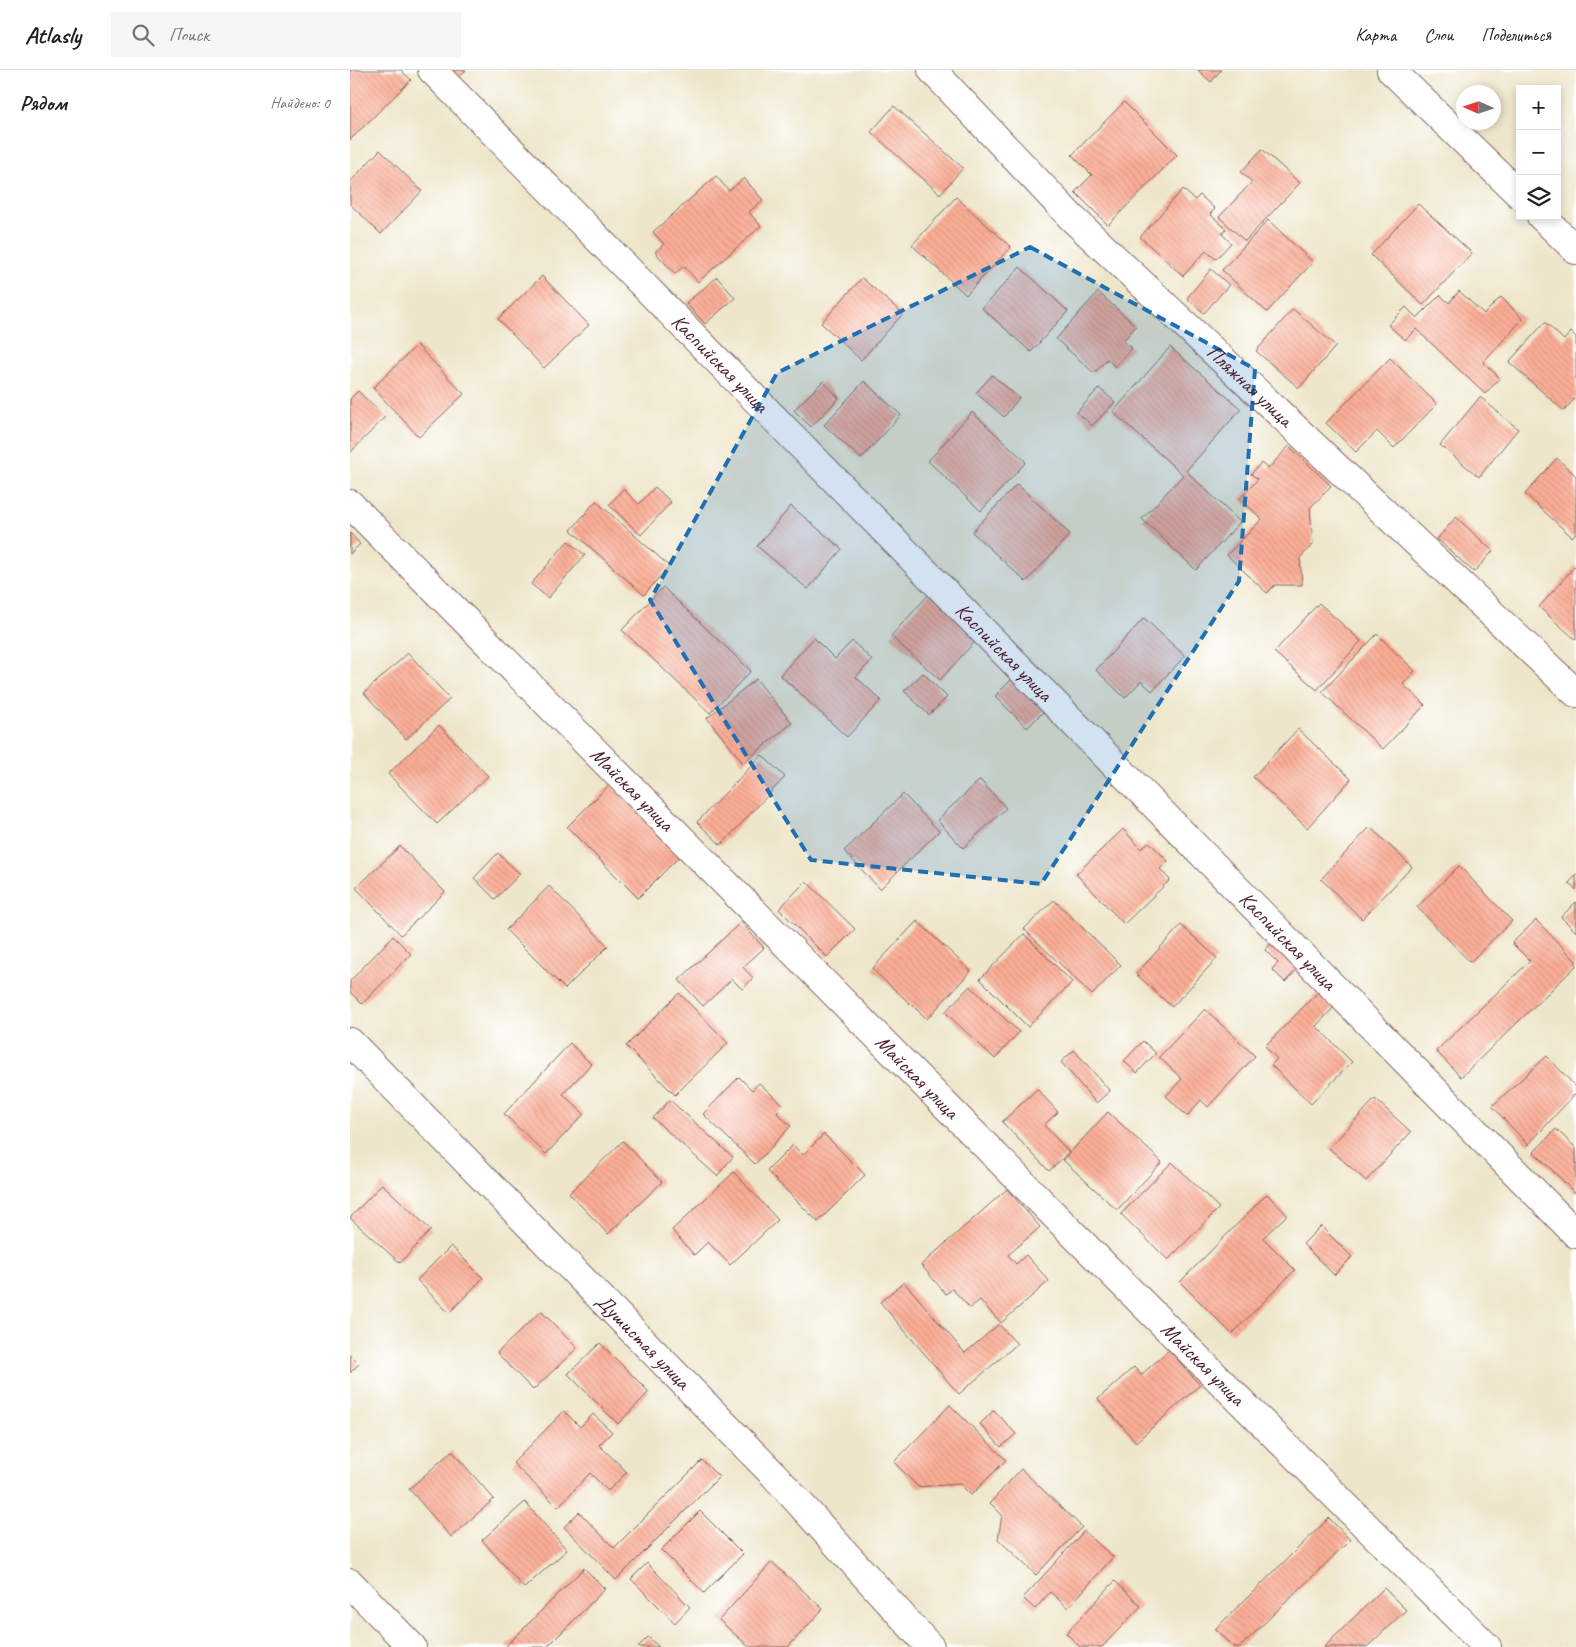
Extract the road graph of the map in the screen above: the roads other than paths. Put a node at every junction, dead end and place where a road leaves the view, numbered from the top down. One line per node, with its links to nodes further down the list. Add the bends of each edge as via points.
1 (432, 70): 10 (street, Каспийская улица)
2 (932, 70): 8 (street, Пляжная улица, via 1072,218)
3 (1391, 70): 4 (street)
4 (1516, 191)
5 (1545, 220): 6 (street)
6 (1576, 250)
7 (350, 504): 14 (street, Майская улица)
8 (1576, 693)
9 (350, 1042): 13 (street, Душистая улица, via 774,1475)
10 (1576, 1234)
11 (350, 1583): 12 (street)
12 (412, 1647)
13 (930, 1647)
14 (1487, 1647)

